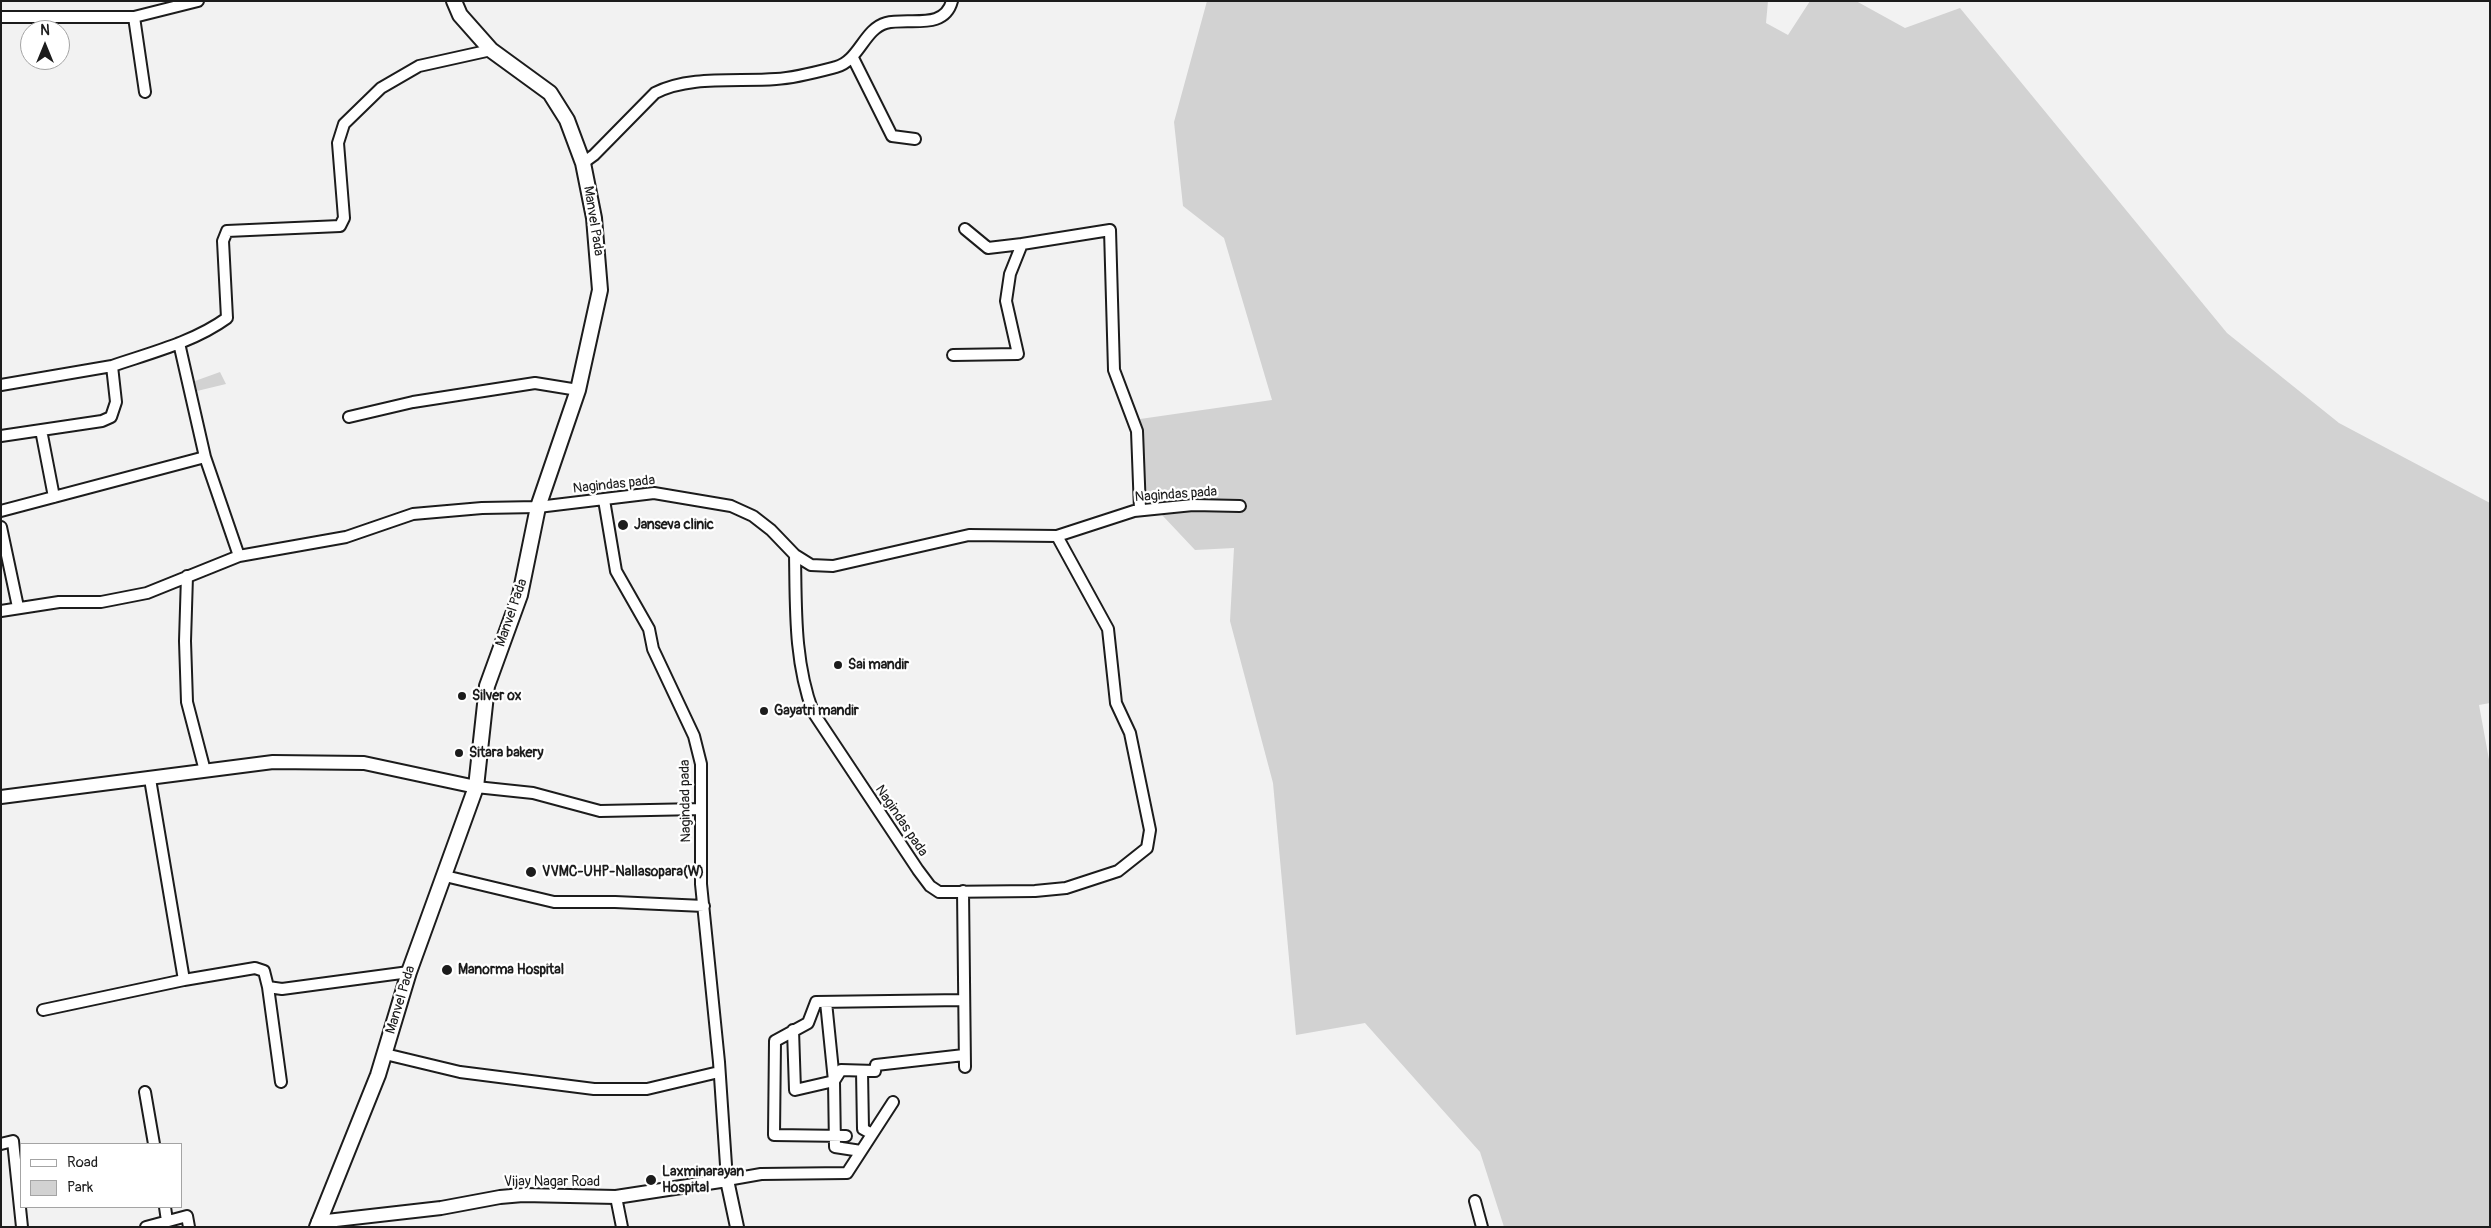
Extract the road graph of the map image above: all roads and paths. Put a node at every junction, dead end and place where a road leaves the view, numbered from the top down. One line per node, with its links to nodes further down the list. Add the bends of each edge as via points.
1 (198, 1): 5 (street)
2 (454, 1): 6 (main road, Manvel Pada, via 460,15)
3 (952, 1): 7 (street, via 945,16 935,21 884,23)
4 (1, 17): 5 (street)
5 (134, 17): 8 (street)
6 (491, 50): 10 (main road, Manvel Pada, via 550,93 567,120); 13 (street, via 419,66 382,88 344,124 338,143 344,218 340,226 227,231 223,241 227,318)
7 (854, 58): 9 (street, via 892,136); 10 (street, via 838,67 777,79 719,80 664,88)
8 (145, 92)
9 (915, 139)
10 (583, 163): 17 (main road, Manvel Pada, via 594,218 600,290)
11 (965, 229): 12 (street, via 988,248)
12 (1022, 244): 14 (street, via 1010,274 1006,301 1018,354); 26 (street, via 1110,230 1114,370 1137,431)
13 (179, 343): 15 (street); 21 (street)
14 (953, 355)
15 (112, 366): 16 (street); 19 (street, via 116,402 110,417)
16 (1, 385)
17 (578, 390): 18 (street, via 535,383 413,402); 25 (main road, Manvel Pada)
18 (349, 417)
19 (41, 430): 20 (street); 22 (street)
20 (1, 436)
21 (205, 457): 22 (street); 31 (street)
22 (54, 497): 27 (street)
23 (604, 500): 25 (street, Nagindas pada); 30 (street, Nagindas pada, via 654,493 731,506 753,516); 39 (street, Nagindad pada, via 616,571 649,630 653,649 694,736 701,764)
24 (1240, 506): 26 (street, Nagindas pada, via 1193,505)
25 (538, 507): 31 (street, Nagindas pada, via 413,514 346,537); 37 (main road, Manvel Pada, via 520,595 487,686)
26 (1140, 510): 29 (street, Nagindas pada)
27 (1, 511)
28 (1, 528): 33 (street)
29 (1057, 536): 30 (street, Nagindas pada, via 970,535 833,566 811,565); 41 (street, Nagindas pada, via 1108,630 1116,703 1130,733 1150,830 1146,848 1118,870 1066,888 1035,892)
30 (795, 554): 41 (street, Nagindas pada, via 798,655 813,712 930,886 939,892)
31 (239, 556): 32 (street, Nagindas pada)
32 (187, 576): 33 (street, Nagindas pada, via 138,595 101,602); 35 (street, via 187,702)
33 (18, 607): 34 (street, Nagindas pada)
34 (1, 611)
35 (205, 772): 36 (street); 37 (street, via 274,762 364,763)
36 (150, 779): 38 (street); 44 (street)
37 (476, 787): 39 (street, via 533,793 600,810); 40 (main road, Manvel Pada)
38 (1, 797)
39 (700, 810): 42 (street, Nagindad pada)
40 (445, 876): 42 (street, via 554,902); 43 (main road, Manvel Pada)
41 (963, 891): 46 (street)
42 (704, 906): 54 (street, Nagindad pada)
43 (410, 972): 45 (street, via 282,989); 50 (main road, Manvel Pada)
44 (184, 980): 45 (street, via 259,968 264,971); 48 (street)
45 (268, 987): 56 (street)
46 (963, 1000): 47 (street); 51 (street)
47 (826, 1002): 49 (street, via 816,1002 808,1022); 55 (street)
48 (43, 1010)
49 (792, 1030): 55 (street, via 795,1090); 60 (street, via 775,1041 774,1135)
50 (385, 1054): 54 (street, via 460,1072 594,1089 647,1089); 72 (main road, Manvel Pada)
51 (964, 1055): 52 (street); 53 (street, via 876,1065 874,1071)
52 (965, 1067)
53 (862, 1071): 55 (street, via 841,1070); 59 (street, via 863,1129)
54 (720, 1072): 65 (street, Nagindad pada)
55 (834, 1081): 60 (street)
56 (281, 1082)
57 (146, 1092): 62 (street)
58 (892, 1102): 59 (street)
59 (872, 1134): 64 (street)
60 (835, 1135): 61 (street); 64 (street, via 835,1147)
61 (846, 1136)
62 (154, 1143)
63 (1, 1144): 68 (street, via 13,1141)
64 (861, 1151): 65 (street, via 847,1174 761,1174)
65 (727, 1180): 66 (street, Vijay Nagar Road); 77 (street)
66 (616, 1197): 72 (street, Vijay Nagar Road, via 500,1197); 76 (street)
67 (1475, 1202): 78 (street)
68 (20, 1208)
69 (20, 1208): 73 (street)
70 (165, 1208): 71 (street)
71 (167, 1221): 74 (street); 75 (street, via 187,1216)
72 (317, 1224)
73 (22, 1227)
74 (146, 1227)
75 (189, 1227)
76 (622, 1227)
77 (737, 1227)
78 (1482, 1227)

